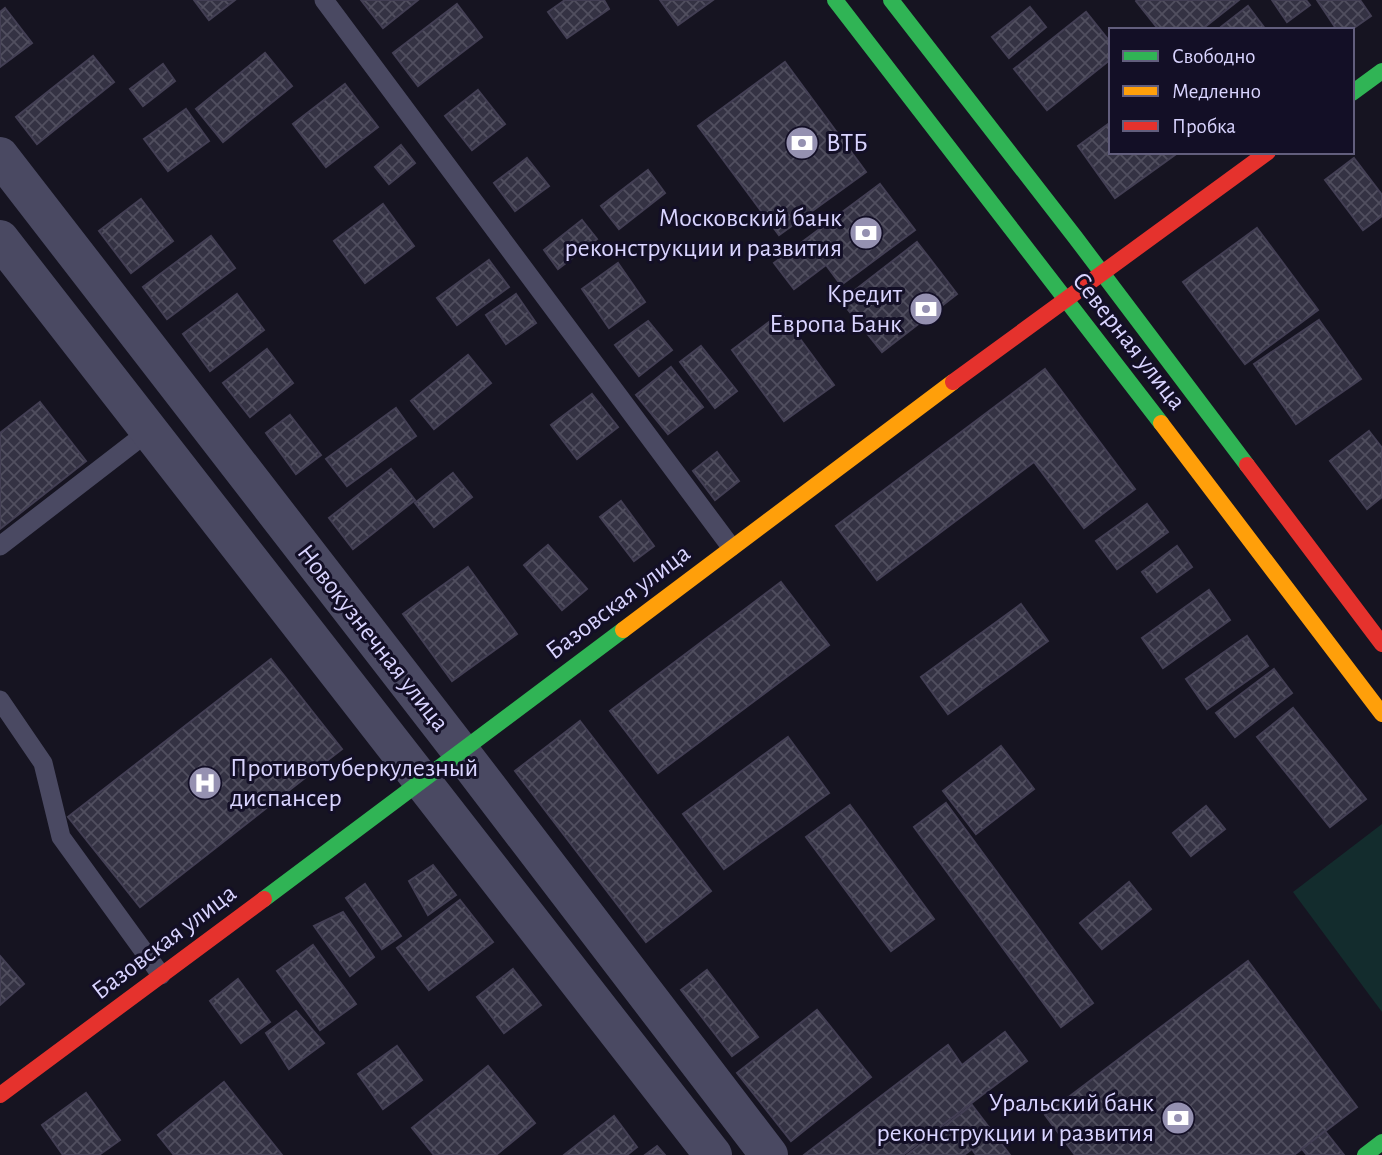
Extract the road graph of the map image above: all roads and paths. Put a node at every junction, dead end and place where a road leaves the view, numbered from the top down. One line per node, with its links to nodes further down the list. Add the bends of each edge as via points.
1 (324, 0): 13 (lane)
2 (835, 0): 10 (main road, Северная улица)
3 (891, 0): 9 (main road, Северная улица)
4 (1382, 71): 5 (main road)
5 (1354, 92)
6 (1265, 154): 9 (main road, Базовская улица)
7 (0, 156): 17 (street, Новокузнечная улица)
8 (0, 239): 11 (street, Новокузнечная улица)
9 (1102, 272): 10 (main road, Базовская улица); 14 (main road, Северная улица)
10 (1066, 299): 13 (main road, Базовская улица); 16 (main road, Северная улица)
11 (149, 431): 12 (lane); 18 (street, Новокузнечная улица)
12 (0, 546)
13 (731, 548): 17 (main road, Базовская улица)
14 (1382, 645)
15 (0, 700): 19 (lane, via 43,763 61,837)
16 (1382, 714)
17 (461, 752): 18 (main road, Базовская улица); 23 (street, Новокузнечная улица)
18 (422, 781): 19 (main road, Базовская улица); 22 (street, Новокузнечная улица)
19 (161, 975): 20 (main road, Базовская улица)
20 (0, 1095)
21 (1382, 1142): 24 (main road)
22 (713, 1155)
23 (769, 1155)
24 (1365, 1155)

